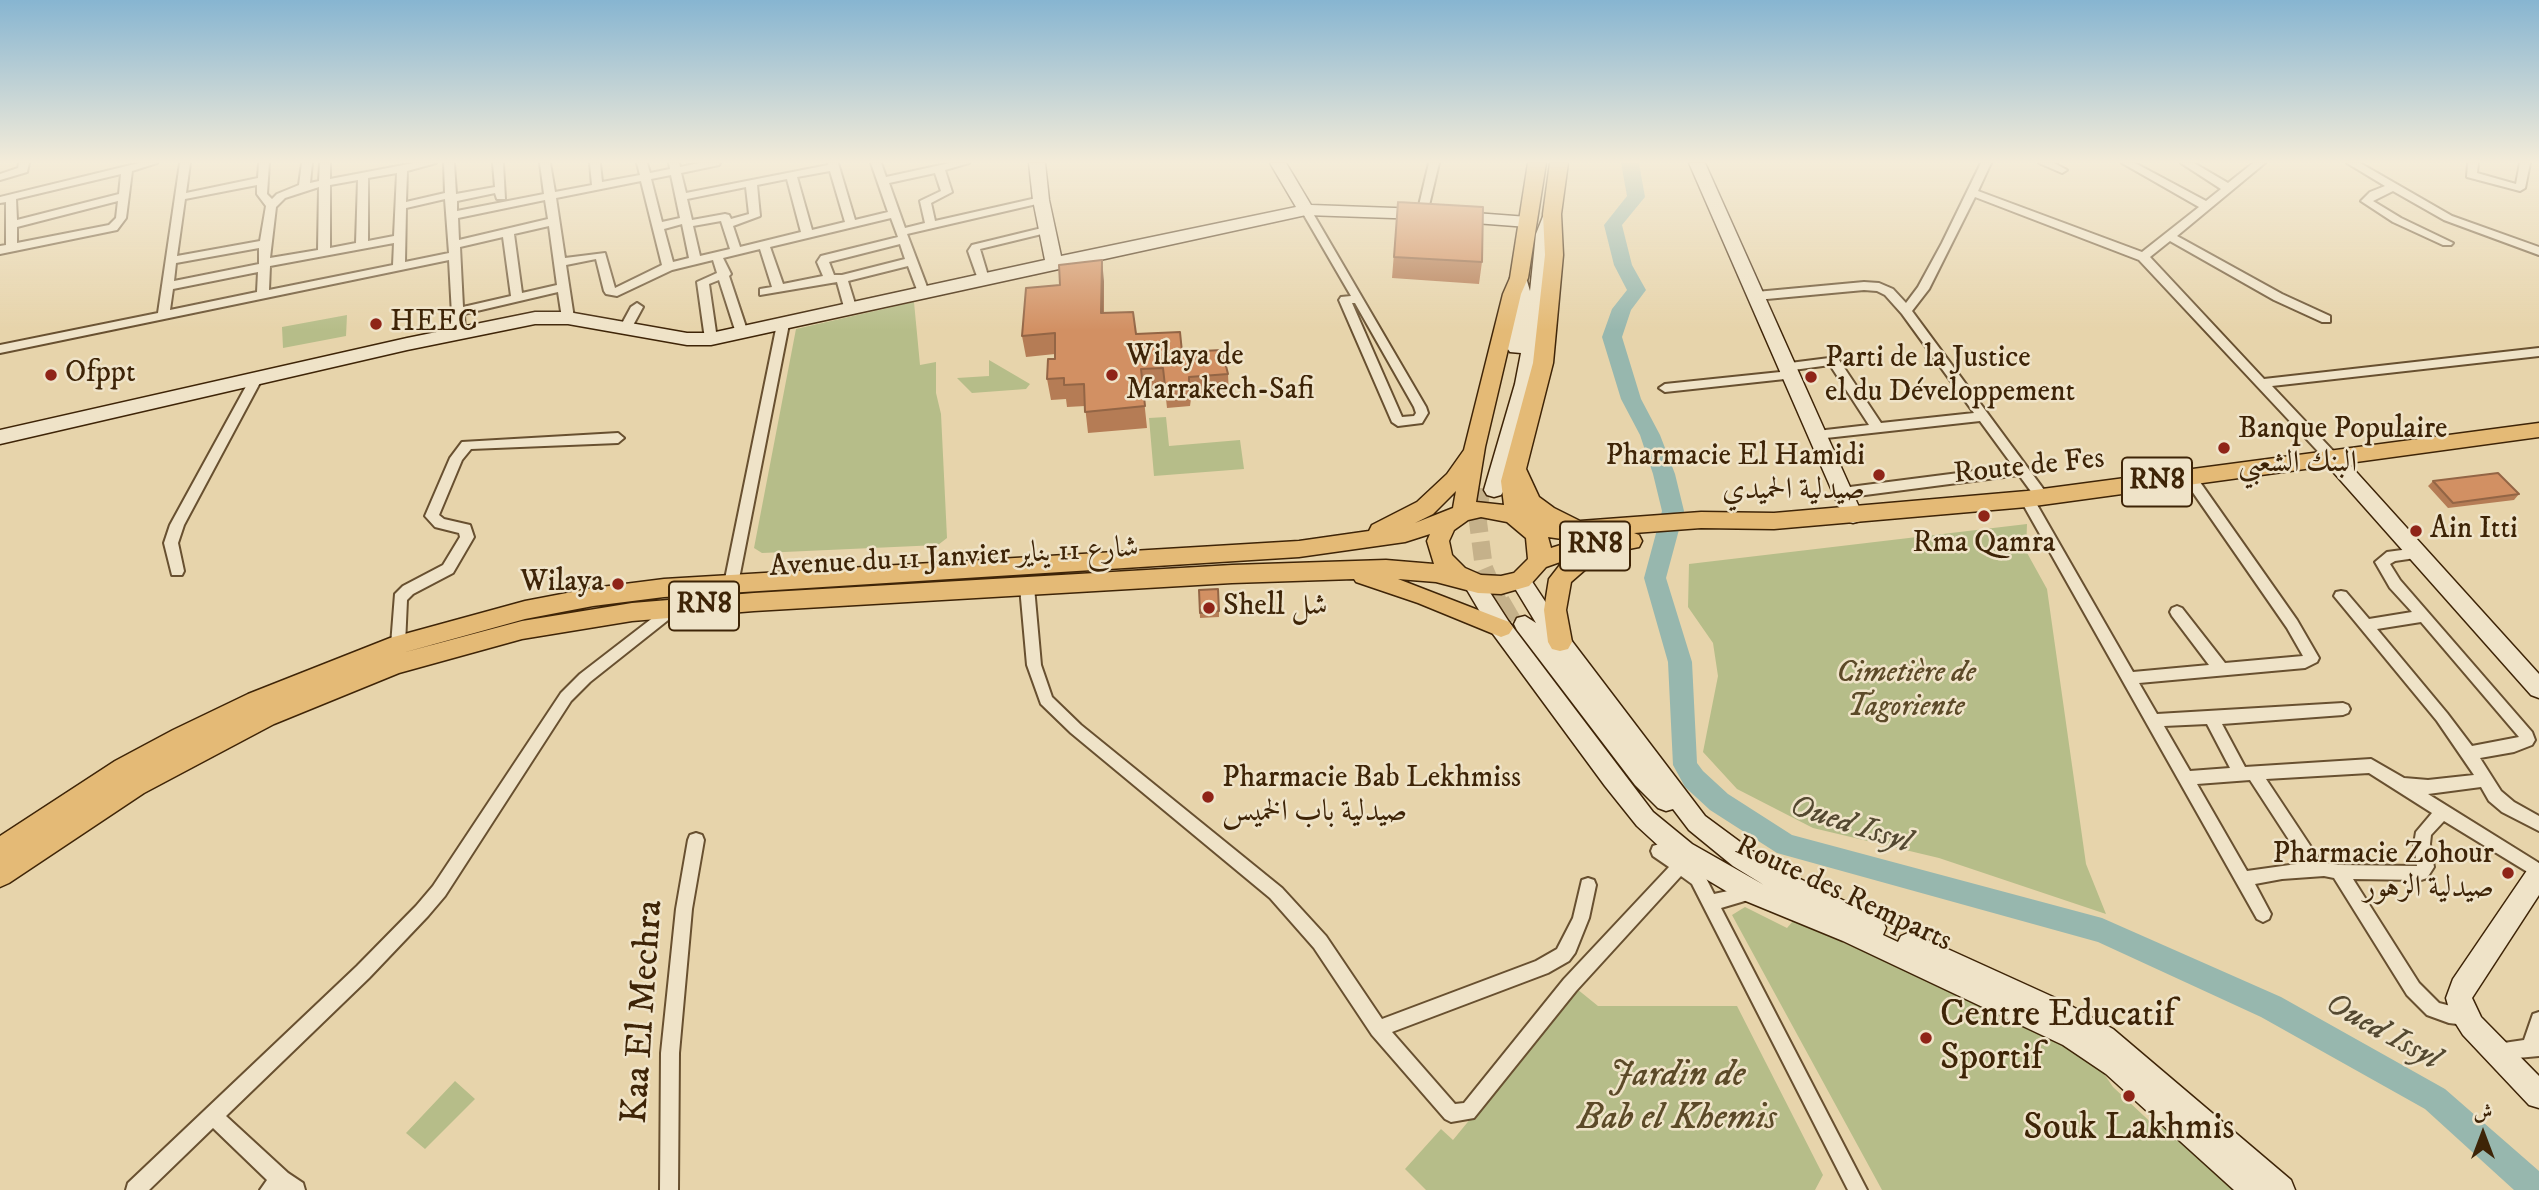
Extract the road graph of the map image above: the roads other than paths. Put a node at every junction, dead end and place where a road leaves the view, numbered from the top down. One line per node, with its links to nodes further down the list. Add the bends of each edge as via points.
1 (10, 219): 39 (street)
2 (36, 219): 39 (street)
3 (121, 219): 52 (street, via 109,230)
4 (177, 219): 60 (street)
5 (269, 219): 48 (street)
6 (324, 219): 56 (street)
7 (362, 219): 51 (street)
8 (402, 219): 47 (street)
9 (451, 219): 53 (street)
10 (655, 219): 41 (street)
11 (685, 219): 35 (street)
12 (712, 219): 35 (street)
13 (724, 219): 37 (street)
14 (746, 219): 37 (street)
15 (803, 219): 44 (street)
16 (849, 219): 38 (street)
17 (875, 219): 38 (street)
18 (897, 219): 45 (street)
19 (929, 219): 40 (street)
20 (961, 219): 40 (street)
21 (1044, 219): 42 (street)
22 (1265, 219): 63 (street)
23 (1311, 219): 79 (street)
24 (1482, 219): 36 (street)
25 (1529, 219): 36 (main road)
26 (1550, 219): 69 (street, via 1544,234 1524,384 1488,489 1521,322)
27 (1552, 219): 106 (main road, via 1554,255 1543,363)
28 (1722, 219): 77 (street)
29 (1960, 219): 82 (street, via 1923,289)
30 (2041, 219): 58 (street)
31 (2191, 219): 46 (street)
32 (2395, 219): 49 (street)
33 (2451, 219): 55 (street)
34 (555, 221): 43 (street); 62 (street)
35 (686, 222): 41 (street); 59 (street)
36 (1528, 222): 69 (main road)
37 (728, 224): 54 (street)
38 (851, 224): 44 (street)
39 (11, 225): 52 (street)
40 (931, 225): 45 (street)
41 (657, 227): 66 (street)
42 (1046, 230): 63 (street); 70 (street, via 976,247)
43 (508, 232): 53 (street); 78 (street)
44 (807, 234): 50 (street)
45 (903, 235): 61 (street); 68 (street, via 825,258 823,262)
46 (2169, 236): 58 (street); 86 (street)
47 (401, 238): 51 (street); 65 (street)
48 (265, 243): 60 (street); 64 (street)
49 (2447, 243)
50 (764, 244): 54 (street); 73 (street)
51 (362, 245): 56 (street)
52 (6, 249)
53 (453, 250): 65 (street); 83 (street)
54 (736, 250): 57 (street)
55 (2539, 251)
56 (324, 253): 64 (street)
57 (717, 255): 59 (street); 67 (street)
58 (2143, 257): 96 (street)
59 (695, 260): 66 (street)
60 (170, 261): 71 (street)
61 (913, 261): 68 (street); 75 (street)
62 (560, 262): 66 (street, via 601,255 613,292); 72 (street)
63 (1054, 263): 70 (street)
64 (265, 265): 71 (street); 76 (street)
65 (399, 267): 76 (street)
66 (668, 267)
67 (725, 274): 90 (street); 91 (street, via 703,282)
68 (836, 278): 73 (street); 81 (street)
69 (1520, 278): 104 (main road, via 1512,294)
70 (983, 279): 75 (street)
71 (167, 286): 84 (street)
72 (564, 287): 78 (street); 85 (street)
73 (779, 289): 74 (street)
74 (764, 292)
75 (923, 292): 81 (street)
76 (263, 296): 84 (street)
77 (1756, 296): 82 (street, via 1879,287 1895,296); 94 (street)
78 (517, 299): 83 (street)
79 (1359, 299): 79 (street, via 1345,300 1398,422 1418,420 1420,407)
80 (637, 307): 88 (street)
81 (850, 307): 87 (street)
82 (1906, 311): 98 (street)
83 (458, 312): 89 (street)
84 (163, 316): 92 (street)
85 (568, 318): 88 (street); 89 (street, via 535,318)
86 (2326, 319)
87 (783, 324): 90 (street); 122 (street)
88 (625, 329): 91 (street)
89 (459, 333): 95 (street)
90 (742, 333): 91 (street)
91 (711, 339)
92 (0, 349)
93 (2539, 352): 96 (street)
94 (1788, 371): 97 (street); 99 (street, via 1833,360); 101 (street)
95 (256, 379): 102 (street); 119 (street, via 177,525 171,543)
96 (2262, 383): 105 (street)
97 (1665, 388)
98 (1982, 416): 99 (street); 107 (street)
99 (1877, 427): 101 (street)
100 (2539, 430): 105 (main road, Route de Fes / RN8)
101 (1816, 435): 109 (street)
102 (0, 437)
103 (618, 438): 131 (street, via 467,444 456,458 432,516 440,523 465,529 467,537 448,569 400,598)
104 (1475, 447): 111 (main road); 115 (main road, via 1455,479 1424,508)
105 (2333, 459): 108 (main road, Route de Fes / RN8); 116 (street)
106 (1516, 466): 113 (main road, via 1513,492); 114 (main road, via 1524,494 1537,509)
107 (2022, 470): 109 (street); 110 (street)
108 (2190, 478): 110 (main road, Route de Fes / RN8); 132 (street, via 2312,657 2305,662)
109 (1842, 493): 112 (street)
110 (2035, 498): 112 (main road, Route de Fes / RN8); 133 (street)
111 (1457, 516): 113 (main road, RN8, via 1491,509); 115 (main road, Avenue du 11 Janvier شارع 11 يناير / RN8, via 1421,531); 121 (main road, via 1440,533 1438,550 1448,568)
112 (1853, 516): 114 (main road, Route de Fes / RN8)
113 (1524, 522): 114 (main road, Route de Fes / RN8); 117 (main road, RN8, via 1539,542)
114 (1600, 537): 117 (main road, Route de Fes / RN8); 130 (main road, via 1560,579 1555,610)
115 (1353, 543): 122 (main road, Avenue du 11 Janvier شارع 11 يناير / RN8, via 1233,555)
116 (2417, 553): 127 (street, via 2382,562); 134 (street)
117 (1539, 561): 120 (main road, RN8)
118 (1344, 570): 121 (main road, Avenue du 11 Janvier شارع 11 يناير / RN8, via 1399,570); 123 (main road, Avenue du 11 Janvier شارع 11 يناير / RN8); 129 (main road)
119 (177, 571)
120 (1520, 580): 121 (main road, RN8, via 1496,586); 130 (street, Route des Remparts)
121 (1470, 581): 129 (street, Route des Remparts)
122 (731, 584): 131 (main road, Avenue du 11 Janvier شارع 11 يناير / RN8, via 628,592 555,604)
123 (1027, 587): 125 (main road, Avenue du 11 Janvier شارع 11 يناير / RN8); 162 (street, via 1034,665 1046,700 1276,893 1320,942)
124 (2341, 596): 128 (street)
125 (672, 609): 153 (main road, Avenue du 11 Janvier شارع 11 يناير / RN8, via 501,634 340,685 160,771); 166 (street, via 572,690 439,891 363,972)
126 (2177, 612): 132 (street)
127 (2424, 617): 128 (street); 138 (street, via 2527,740)
128 (2367, 625): 138 (street)
129 (1512, 626): 144 (street, via 1643,778 1664,800); 156 (street, Route des Remparts, via 1645,819 1683,852); 158 (street, via 1666,824 1707,855)
130 (1560, 642): 144 (street, Route des Remparts)
131 (398, 645): 147 (main road, Avenue du 11 Janvier شارع 11 يناير / RN8, via 305,680 182,737 74,800)
132 (2220, 668): 133 (street)
133 (2129, 678): 137 (street)
134 (2539, 689)
135 (2343, 709): 136 (street)
136 (2211, 718): 137 (street); 139 (street)
137 (2153, 720): 140 (street)
138 (2468, 752): 141 (street)
139 (2247, 774): 140 (street); 142 (street, via 2361,765 2378,768); 150 (street)
140 (2186, 778): 154 (street)
141 (2485, 780): 142 (street, via 2428,787); 145 (street, via 2500,801)
142 (2401, 785): 143 (street)
143 (2442, 812): 151 (street, via 2422,838 2424,871); 152 (street)
144 (1689, 815): 172 (street, Route des Remparts, via 1775,879 2104,1038)
145 (2539, 824)
146 (696, 840): 169 (street, Kaa El Mechra, via 684,909 670,1053)
147 (0, 851)
148 (1659, 851): 149 (street)
149 (1680, 866): 157 (street, via 1698,879); 162 (street, via 1570,985 1468,1112 1457,1115 1446,1110)
150 (2317, 869): 151 (street); 154 (street)
151 (2339, 872): 160 (street, via 2413,989 2433,1009)
152 (2539, 873): 160 (street, via 2462,988 2460,1007)
153 (0, 875)
154 (2244, 879): 159 (street)
155 (1588, 885): 162 (street, via 1581,918 1563,955)
156 (1745, 889): 157 (street, via 1742,895); 158 (street, Route des Remparts)
157 (1710, 903): 170 (street)
158 (1796, 909): 171 (street, Route des Remparts, via 2079,1040 2115,1065)
159 (2263, 914)
160 (2465, 1017): 164 (street)
161 (2539, 1020): 163 (street)
162 (1378, 1029)
163 (2534, 1047): 164 (street)
164 (2496, 1051): 165 (street)
165 (2539, 1096)
166 (213, 1116): 167 (street); 168 (street)
167 (282, 1186)
168 (135, 1190)
169 (669, 1190)
170 (1858, 1190)
171 (2255, 1190)
172 (2281, 1190)

